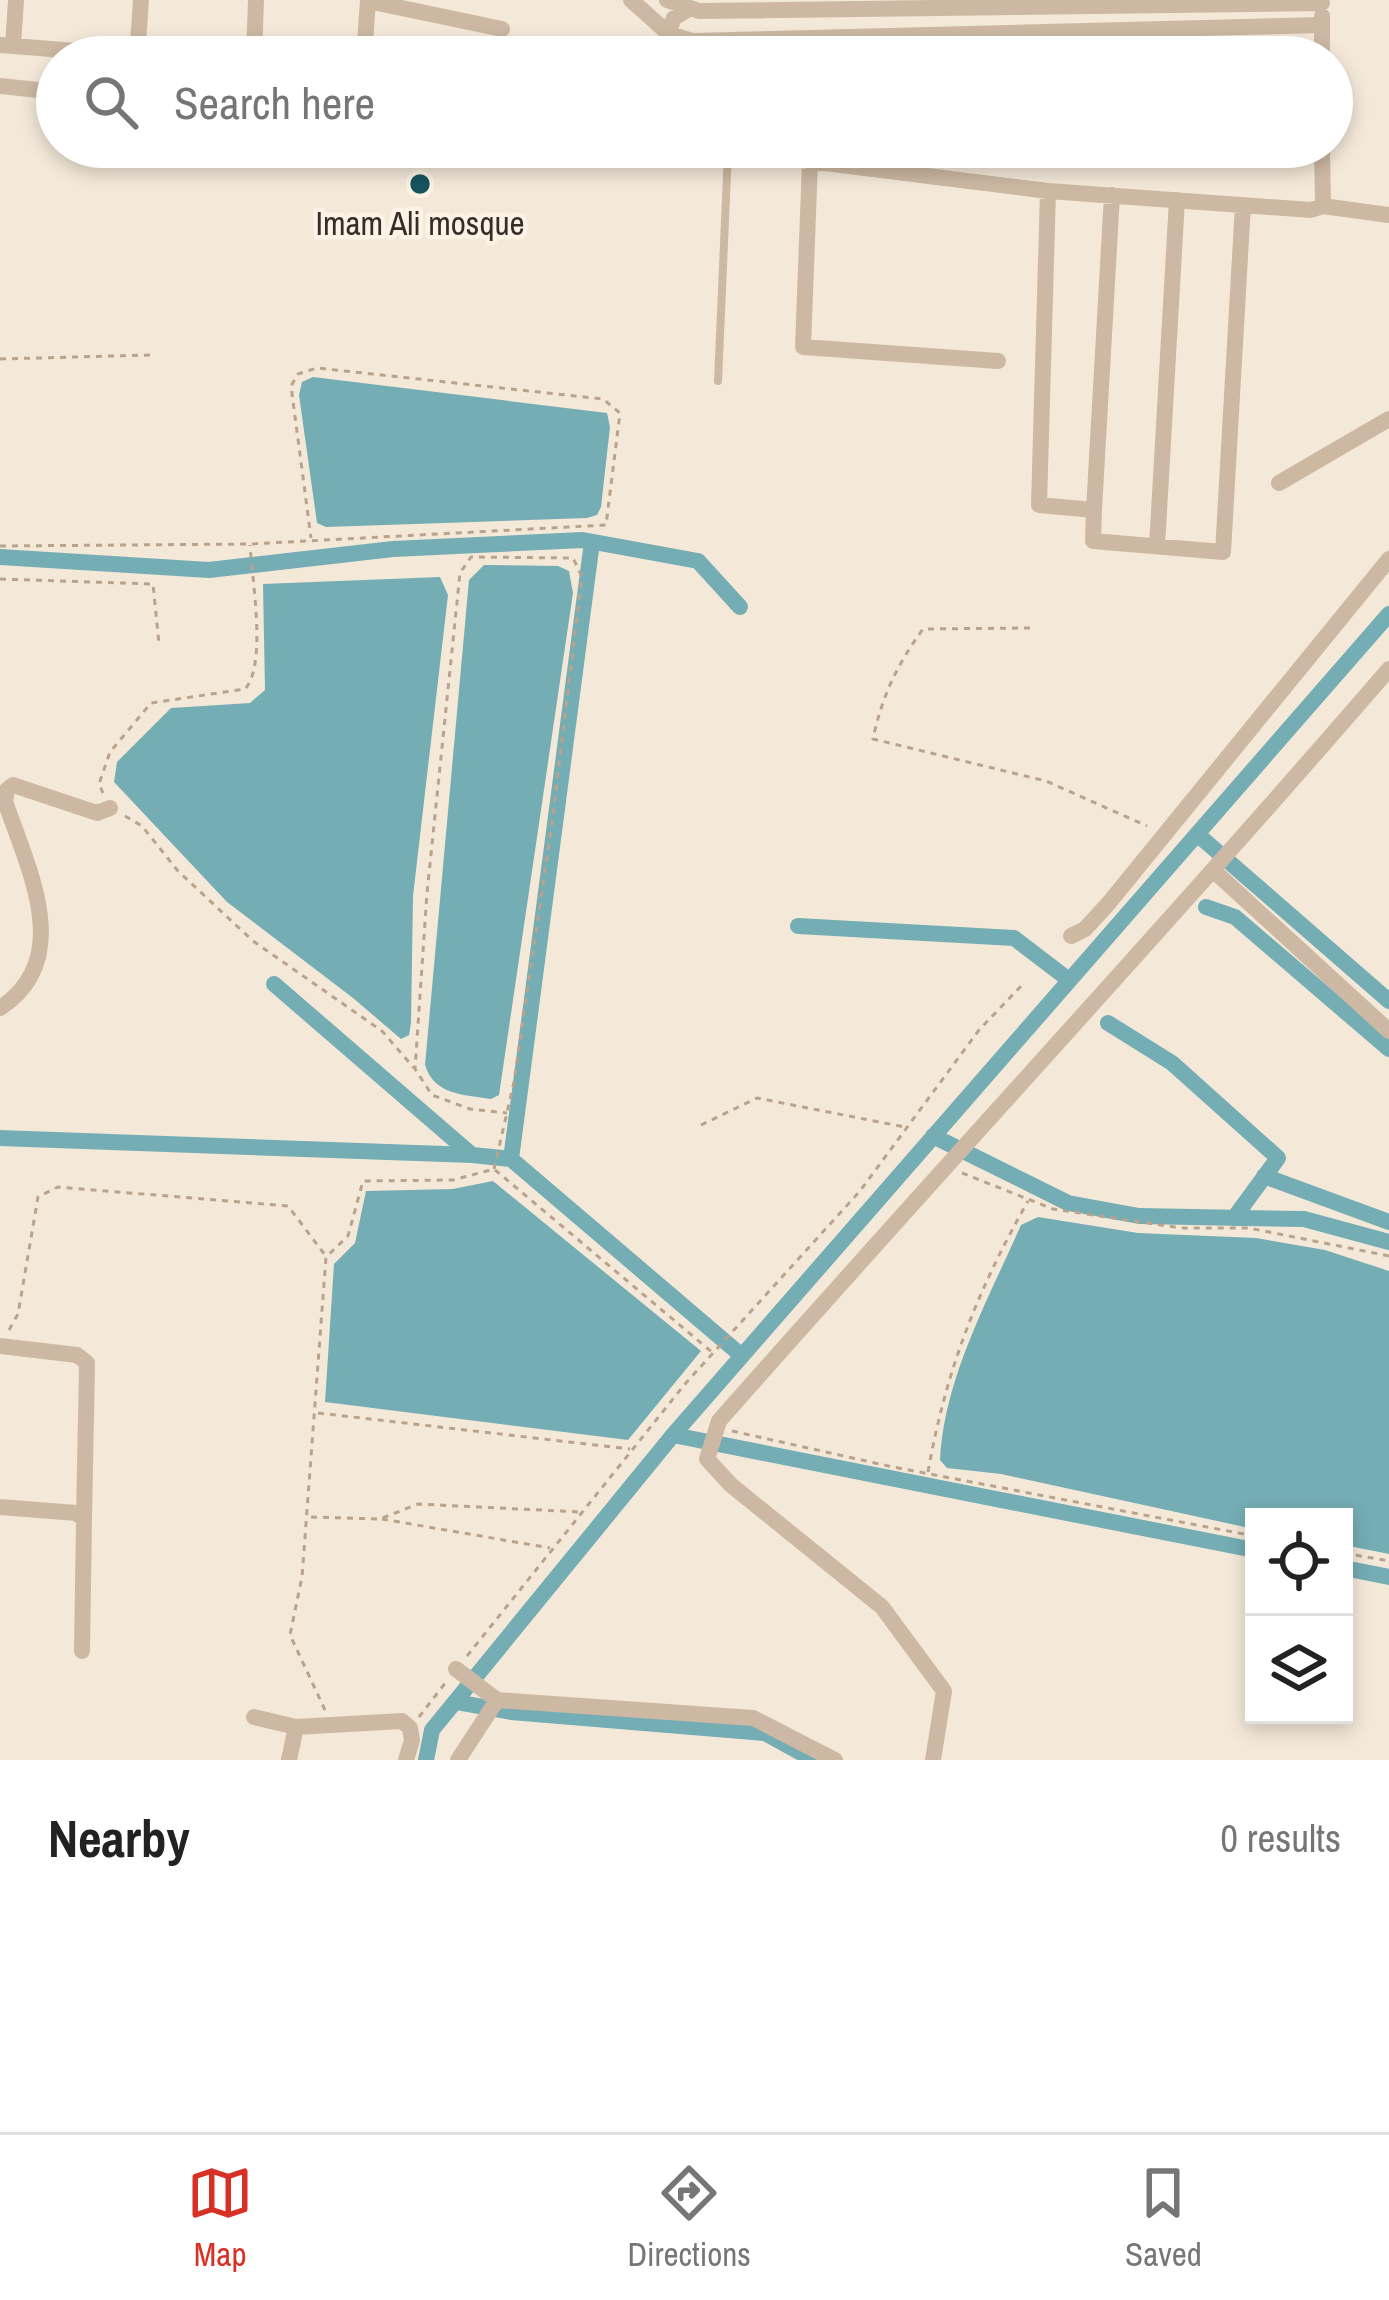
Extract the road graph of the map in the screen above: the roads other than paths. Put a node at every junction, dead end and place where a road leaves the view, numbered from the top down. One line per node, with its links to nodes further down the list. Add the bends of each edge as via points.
1 (16, 0): 20 (street)
2 (141, 0): 13 (street)
3 (256, 0): 14 (street)
4 (632, 0): 12 (street)
5 (667, 0): 9 (street)
6 (368, 1): 11 (street); 15 (street)
7 (1322, 1): 8 (street); 10 (street)
8 (846, 5): 9 (street)
9 (687, 10): 12 (street); 17 (street)
10 (1322, 25): 18 (street); 19 (street)
11 (502, 29)
12 (668, 33): 16 (street)
13 (138, 36)
14 (255, 36)
15 (366, 36)
16 (672, 36)
17 (691, 36)
18 (1066, 36)
19 (1322, 36)
20 (7, 46)
21 (0, 86): 22 (street)
22 (36, 90)
23 (727, 168): 34 (lane)
24 (810, 168): 33 (street, via 803,347)
25 (859, 168): 27 (street)
26 (1322, 168): 31 (street)
27 (1048, 191): 28 (street); 37 (street, via 1039,505)
28 (1112, 195): 29 (street); 37 (street)
29 (1177, 200): 30 (street); 38 (street)
30 (1243, 205): 31 (street); 38 (street, via 1223,552)
31 (1323, 206): 32 (street)
32 (1389, 215)
33 (998, 361)
34 (718, 381)
35 (1389, 419): 36 (street)
36 (1280, 483)
37 (1094, 510): 38 (street, via 1093,541)
38 (1157, 546)
39 (1389, 559): 43 (street, via 1108,904)
40 (1389, 669): 42 (street)
41 (110, 808): 44 (street, via 97,813 14,785 7,790 44,934 22,988)
42 (1214, 872): 45 (street); 58 (street, via 718,1420 707,1460 882,1607 944,1691)
43 (1071, 936)
44 (0, 1008)
45 (1389, 1031)
46 (0, 1346): 48 (street, via 77,1355 86,1363)
47 (0, 1508): 48 (street)
48 (84, 1519): 49 (street)
49 (82, 1651)
50 (456, 1669): 51 (street)
51 (497, 1700): 56 (street); 57 (street, via 753,1718)
52 (254, 1717): 53 (street)
53 (296, 1727): 54 (street); 55 (street, via 402,1721 412,1740)
54 (289, 1760)
55 (406, 1760)
56 (458, 1760)
57 (835, 1760)
58 (933, 1760)

